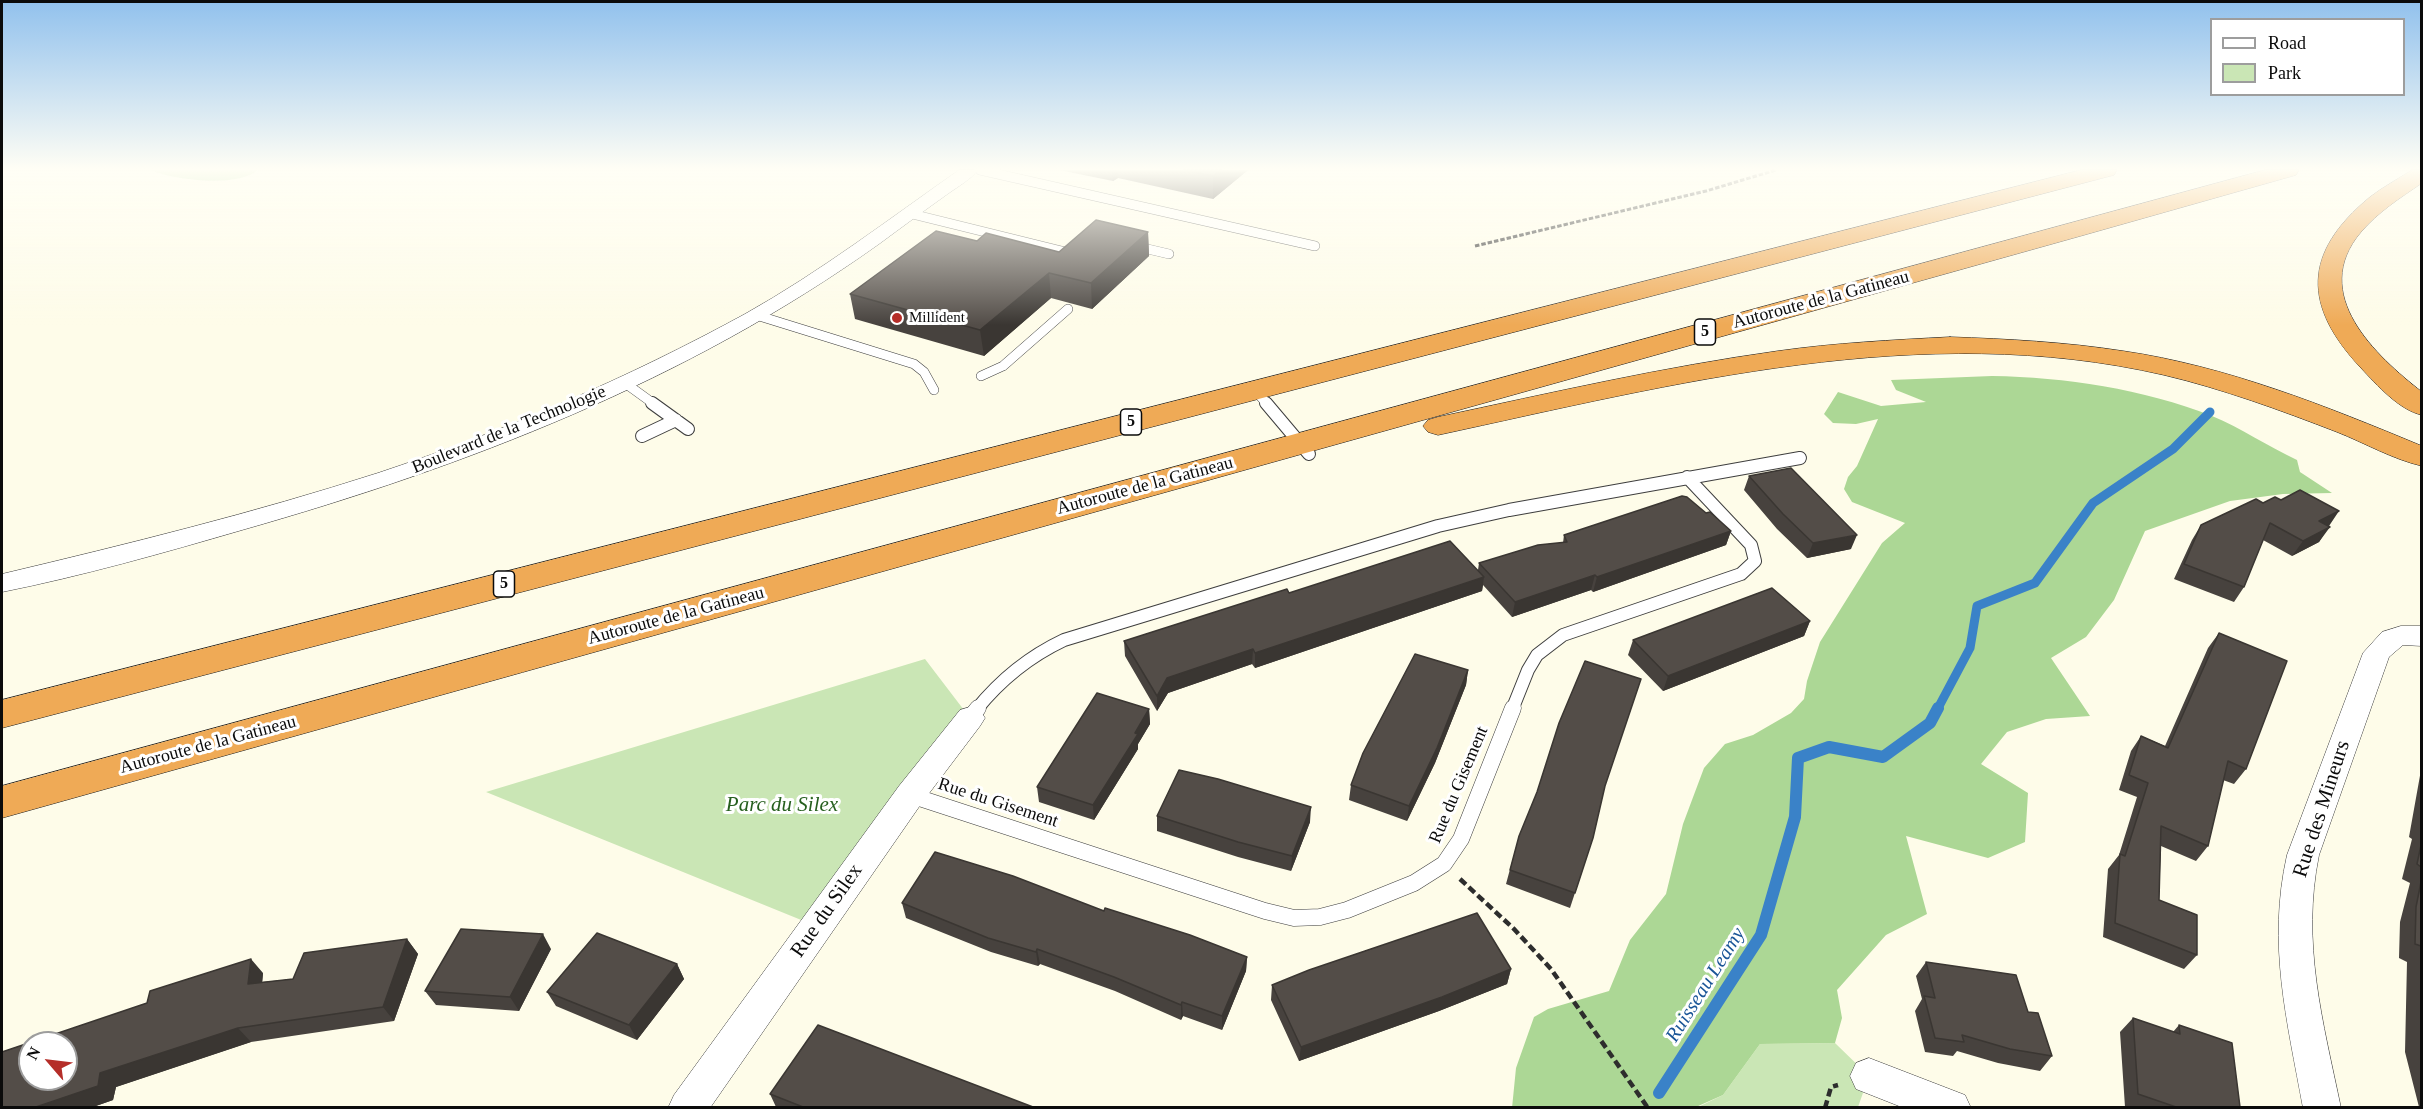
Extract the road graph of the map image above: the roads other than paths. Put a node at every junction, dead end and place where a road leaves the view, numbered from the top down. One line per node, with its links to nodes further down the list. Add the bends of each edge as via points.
1 (896, 222): 16 (street, Boulevard de la Technologie)
2 (943, 222): 12 (lane)
3 (1208, 222): 11 (lane)
4 (1900, 222): 8 (highway)
5 (1908, 222): 8 (highway, 5)
6 (2105, 222): 25 (highway, Autoroute de la Gatineau / 5)
7 (2359, 222): 21 (highway, via 2333,258 2328,285 2334,314 2371,364)
8 (1880, 229): 20 (highway, 5)
9 (1065, 243): 12 (lane)
10 (1127, 244): 14 (lane)
11 (1315, 246)
12 (1045, 247): 13 (lane)
13 (1074, 254)
14 (1169, 254)
15 (1068, 309): 17 (lane, via 1003,366)
16 (756, 315): 18 (street, Boulevard de la Technologie); 19 (lane, via 914,364 924,372)
17 (981, 376)
18 (625, 383): 22 (lane); 29 (street, Boulevard de la Technologie, via 470,448 318,501 143,550)
19 (934, 390)
20 (1255, 390): 25 (lane); 31 (highway, 5)
21 (2421, 407)
22 (676, 420): 23 (lane); 24 (lane)
23 (688, 429)
24 (642, 436)
25 (1304, 449): 26 (highway, via 1765,360 1868,348 1964,344 2084,353 2178,370 2295,406); 34 (highway, Autoroute de la Gatineau, via 1122,492)
26 (2421, 457)
27 (1800, 458): 28 (lane)
28 (1687, 477): 32 (lane, via 1438,526 1064,640 998,682); 33 (lane, Rue du Gisement, via 1751,545 1755,561 1741,574 1563,635 1549,644 1528,670 1461,839 1444,864 1414,883 1320,918 1294,918)
29 (2, 583)
30 (2411, 635): 38 (street, Rue des Mineurs, via 2387,641 2377,653 2303,855 2296,887 2296,959)
31 (2, 714)
32 (970, 718): 33 (street, Rue du Silex)
33 (910, 795): 36 (street, Rue du Silex)
34 (2, 802)
35 (1869, 1076): 37 (street)
36 (687, 1107)
37 (1952, 1107)
38 (2322, 1107)

